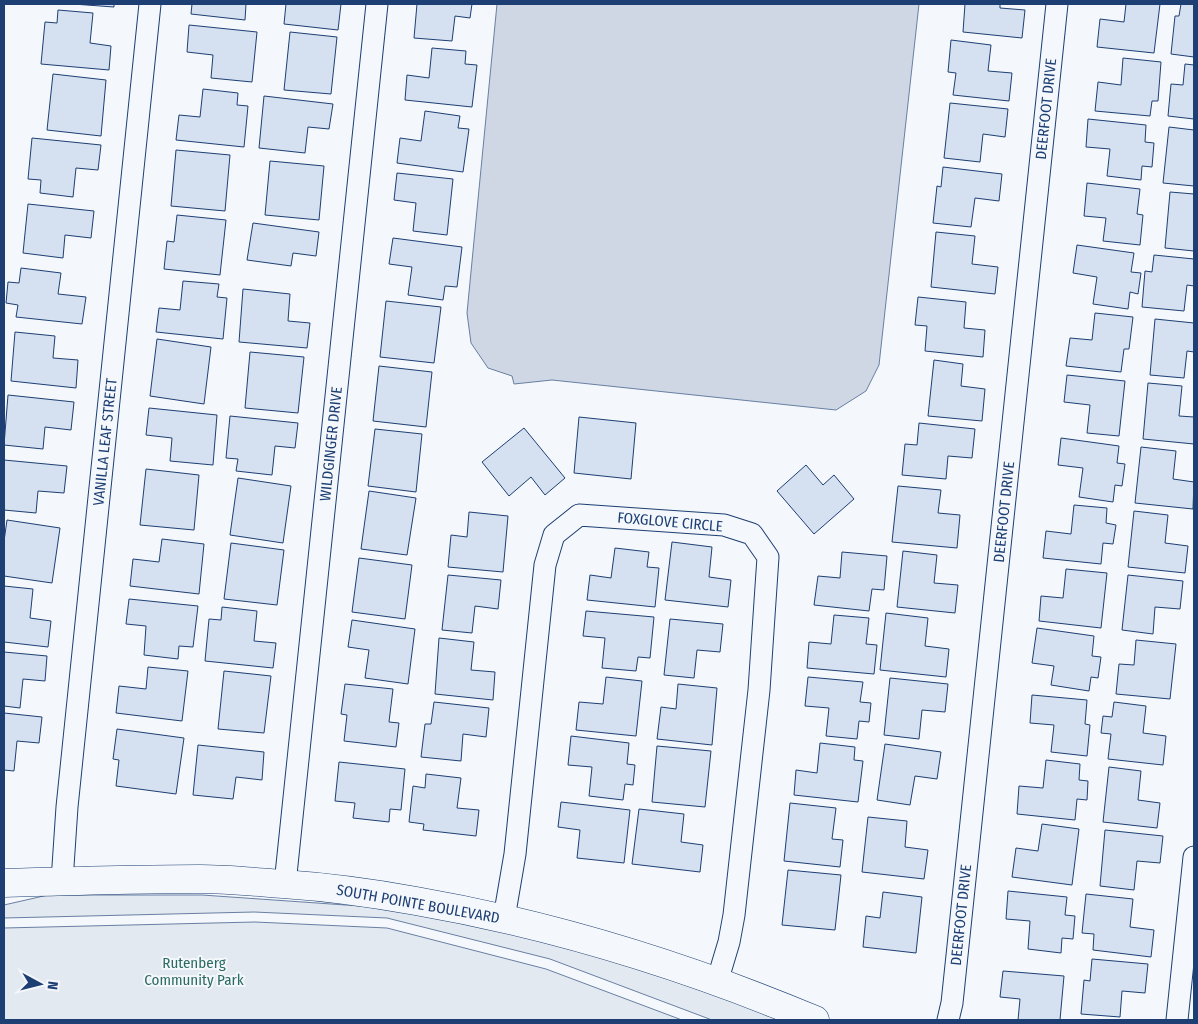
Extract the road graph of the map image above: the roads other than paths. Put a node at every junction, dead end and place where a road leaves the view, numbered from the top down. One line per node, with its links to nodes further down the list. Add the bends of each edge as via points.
1 (150, 4): 5 (street, VANILLA LEAF STREET, via 66,807)
2 (377, 4): 7 (street, WILDGINGER DRIVE)
3 (1057, 4): 11 (street, DEERFOOT DRIVE)
4 (1194, 857): 12 (street)
5 (62, 881): 6 (street, SOUTH POINTE BOULEVARD); 7 (street, SOUTH POINTE BOULEVARD, via 202,879)
6 (4, 883)
7 (285, 884): 8 (street, SOUTH POINTE BOULEVARD, via 391,897)
8 (504, 918): 9 (street, SOUTH POINTE BOULEVARD, via 644,956); 9 (street, FOXGLOVE CIRCLE, via 515,854 546,565 554,535 579,515 724,525 752,534 768,557 759,690 734,915)
9 (718, 982): 10 (street, SOUTH POINTE BOULEVARD)
10 (815, 1020)
11 (948, 1020)
12 (1177, 1020)

